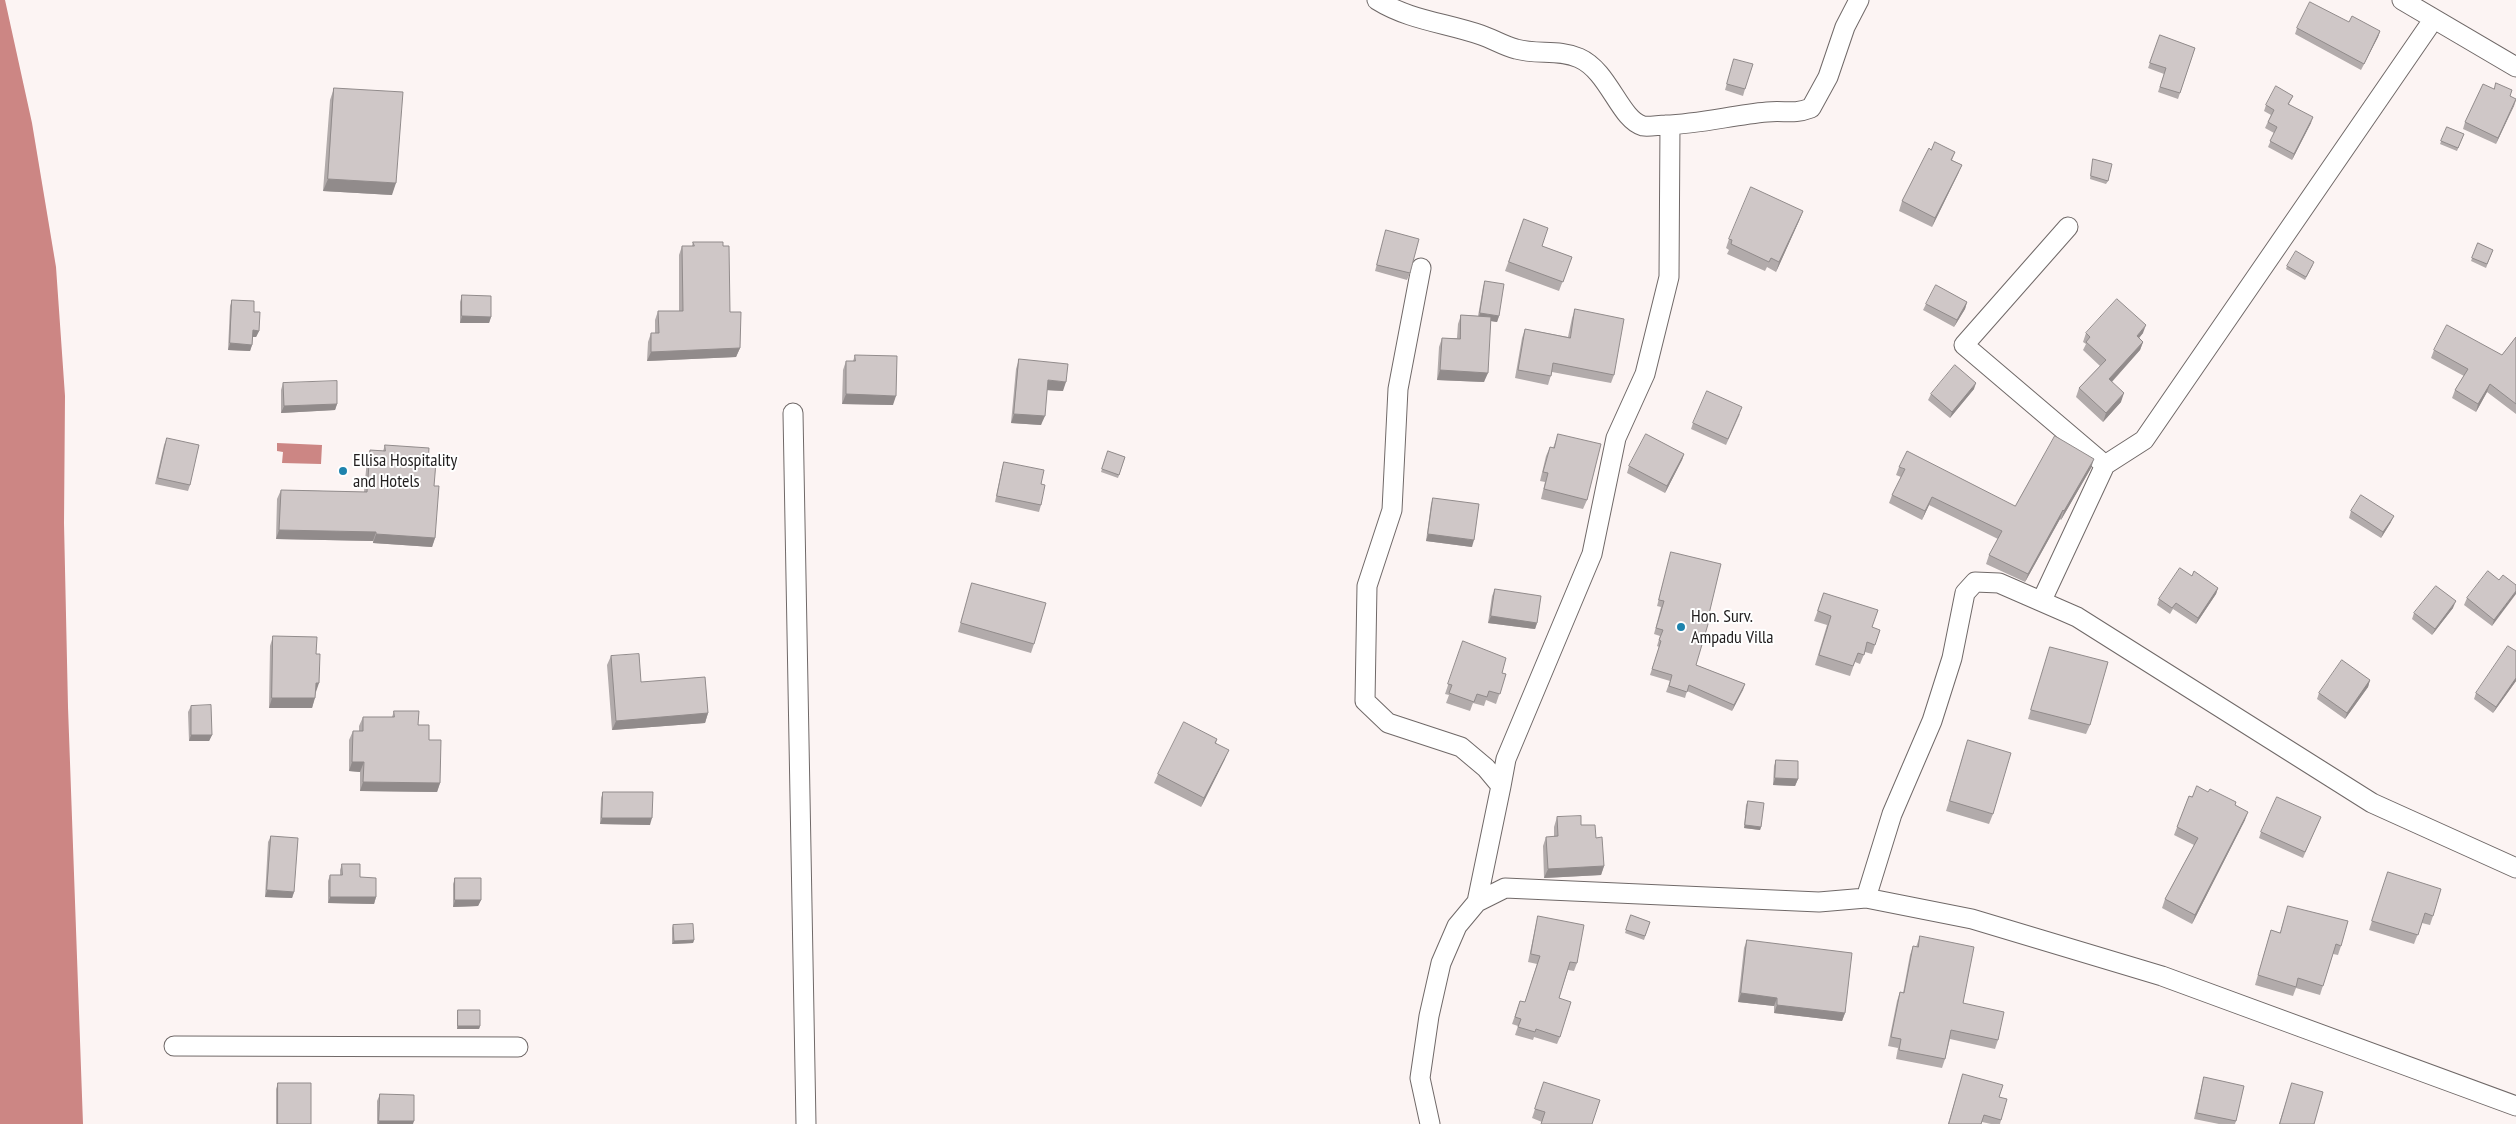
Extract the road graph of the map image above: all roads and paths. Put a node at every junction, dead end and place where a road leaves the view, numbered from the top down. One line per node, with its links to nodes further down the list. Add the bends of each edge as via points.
1 (1377, 0): 6 (street, via 1396,12 1482,35 1516,50 1568,54 1581,59 1598,71 1631,118 1642,126)
2 (1859, 0): 6 (street, via 1845,26 1828,77 1811,108 1795,114 1768,112)
3 (2402, 0): 4 (street)
4 (2433, 20): 5 (street); 10 (street, via 2144,440)
5 (2516, 67)
6 (1670, 125): 12 (street, via 1669,277 1646,374 1616,438 1592,554 1506,759)
7 (2068, 227): 10 (street, via 1964,345)
8 (1421, 268): 12 (street, via 1398,388 1392,510 1366,586 1365,700 1388,723 1460,747 1486,768)
9 (793, 413): 19 (street)
10 (2105, 465): 11 (street)
11 (2042, 600): 13 (street, via 2077,617 2372,803); 14 (street, via 1999,583 1976,582 1964,593 1952,658 1932,721 1892,814)
12 (1501, 786): 15 (street)
13 (2516, 868)
14 (1866, 898): 15 (street, via 1819,902 1505,888); 18 (street, via 1972,919 2162,976)
15 (1477, 902): 20 (street, via 1457,926 1441,963 1429,1016 1420,1078)
16 (174, 1046): 17 (street)
17 (518, 1047)
18 (2516, 1106)
19 (806, 1124)
20 (1430, 1124)

